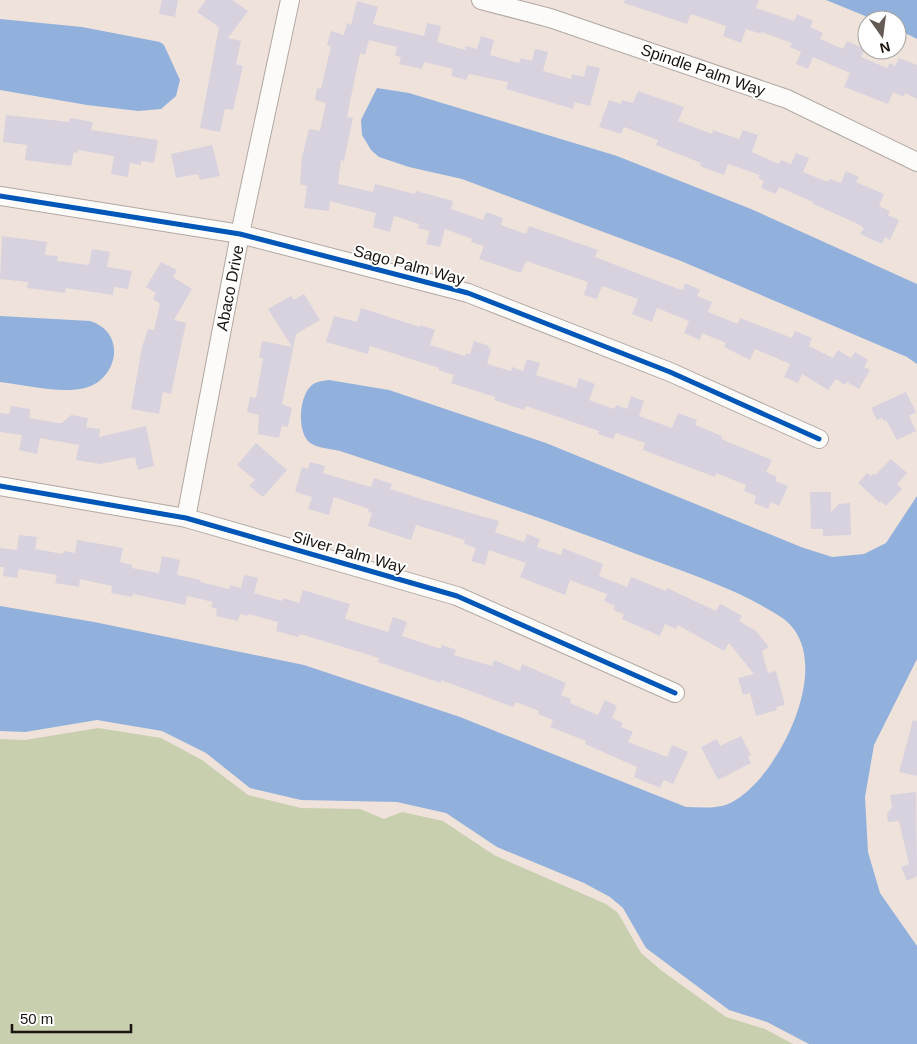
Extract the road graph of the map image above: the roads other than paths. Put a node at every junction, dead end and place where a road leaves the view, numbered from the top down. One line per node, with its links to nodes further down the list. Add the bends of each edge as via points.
1 (290, 0): 5 (street, Abaco Drive)
2 (481, 0): 3 (street, Spindle Palm Way, via 550,18 788,100)
3 (917, 162)
4 (0, 196): 5 (street, Sago Palm Way)
5 (240, 234): 6 (street, Sago Palm Way, via 468,293 670,372); 8 (street, Abaco Drive)
6 (819, 439)
7 (0, 486): 8 (street, Silver Palm Way)
8 (186, 518): 9 (street, Silver Palm Way, via 457,596)
9 (675, 693)

